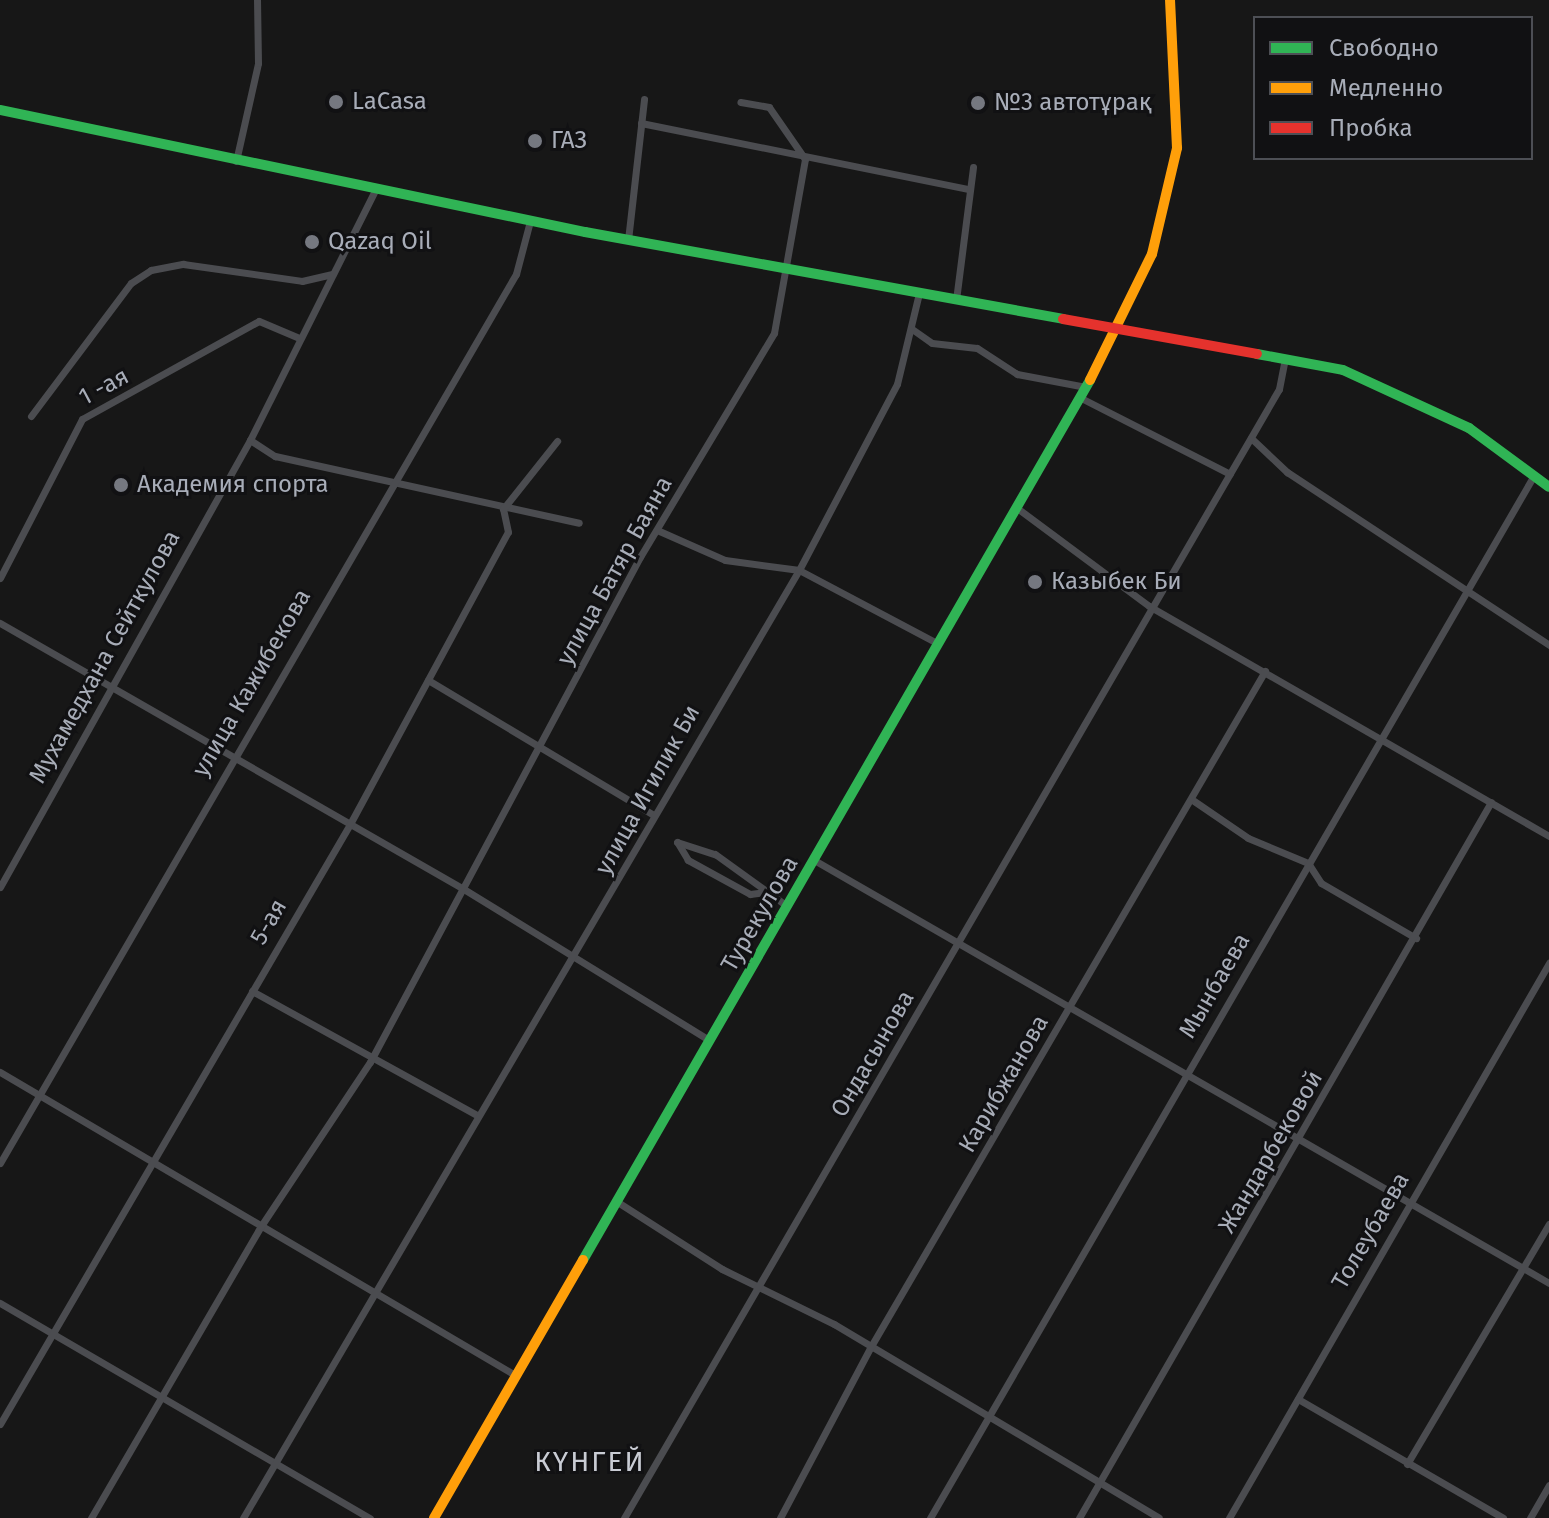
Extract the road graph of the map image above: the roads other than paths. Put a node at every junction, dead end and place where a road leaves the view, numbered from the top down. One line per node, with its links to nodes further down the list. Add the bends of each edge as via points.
1 (257, 0): 8 (street, via 258,63)
2 (1170, 0): 18 (street, Турекулова, via 1177,148 1166,214)
3 (644, 99): 6 (street)
4 (740, 102): 7 (street, via 769,107)
5 (0, 110): 8 (street)
6 (641, 123): 7 (street); 13 (street)
7 (805, 159): 10 (street); 14 (street, улица Батяр Баяна)
8 (235, 163): 11 (street)
9 (973, 167): 10 (street)
10 (967, 189): 17 (street)
11 (375, 190): 12 (street); 15 (street, Мухамедхана Сейткулова)
12 (530, 221): 13 (street); 29 (street, улица Кажибекова, via 516,274)
13 (628, 240): 14 (street)
14 (785, 268): 16 (street); 34 (street, улица Батяр Баяна, via 774,333)
15 (332, 274): 20 (street, Мухамедхана Сейткулова); 23 (street, via 302,281 183,264 151,270 131,283)
16 (919, 293): 17 (street); 19 (street, улица Игилик Би)
17 (956, 300): 18 (street)
18 (1114, 327): 21 (street); 22 (street, Турекулова)
19 (912, 329): 22 (street, via 932,343 977,348 1017,374); 35 (street, улица Игилик Би, via 897,384)
20 (299, 338): 25 (street, Мухамедхана Сейткулова); 36 (street, 1 -ая, via 259,321 82,419)
21 (1285, 359): 24 (street, Ондасынова, via 1279,389); 28 (street, via 1396,389)
22 (1083, 392): 27 (street); 31 (street, Турекулова)
23 (31, 416)
24 (1251, 438): 27 (street, Ондасынова); 37 (street, via 1287,472)
25 (250, 440): 29 (street, via 275,456); 44 (street, Мухамедхана Сейткулова)
26 (557, 441): 32 (street)
27 (1230, 474): 38 (street, Ондасынова)
28 (1534, 475): 30 (street); 37 (street, Мынбаева)
29 (390, 485): 32 (street); 47 (street, улица Кажибекова)
30 (1549, 487)
31 (1017, 508): 38 (street); 40 (street, Турекулова)
32 (503, 509): 33 (street); 43 (street, 5-ая, via 508,532)
33 (579, 523)
34 (657, 530): 35 (street, via 725,560); 46 (street, улица Батяр Баяна)
35 (799, 570): 40 (street); 50 (street, улица Игилик Би)
36 (0, 578)
37 (1466, 587): 41 (street); 45 (street, Мынбаева)
38 (1149, 606): 42 (street); 60 (street, Ондасынова)
39 (0, 623): 44 (street)
40 (937, 643): 53 (street, Турекулова)
41 (1549, 645)
42 (1265, 671): 45 (street); 48 (street, Карибжанова)
43 (428, 680): 46 (street); 51 (street, 5-ая)
44 (110, 685): 47 (street); 55 (street, Мухамедхана Сейткулова)
45 (1379, 737): 49 (street); 54 (street, Мынбаева)
46 (542, 745): 50 (street); 56 (street, улица Батяр Баяна)
47 (232, 756): 51 (street); 69 (street, улица Кажибекова)
48 (1194, 801): 54 (street, via 1248,838); 64 (street, Карибжанова)
49 (1491, 802): 52 (street); 59 (street, Жандарбековой)
50 (654, 815): 61 (street, улица Игилик Би)
51 (350, 824): 56 (street); 63 (street, 5-ая)
52 (1549, 836)
53 (814, 860): 58 (street, Турекулова); 60 (street)
54 (1308, 863): 59 (street, via 1321,883); 68 (street, Мынбаева)
55 (0, 887)
56 (462, 888): 61 (street); 66 (street, улица Батяр Баяна)
57 (765, 892): 57 (street, via 750,894 688,860 677,842 715,854); 58 (street)
58 (787, 906): 65 (street, Турекулова)
59 (1416, 938): 71 (street, Жандарбековой)
60 (959, 944): 64 (street); 80 (street, Ондасынова)
61 (577, 957): 65 (street); 70 (street, улица Игилик Би)
62 (1549, 963): 75 (street, Толеубаева)
63 (252, 991): 66 (street); 72 (street, 5-ая)
64 (1071, 1009): 68 (street); 84 (street, Карибжанова)
65 (709, 1040): 74 (street, Турекулова)
66 (370, 1062): 70 (street); 77 (street, улица Батяр Баяна)
67 (0, 1072): 69 (street)
68 (1186, 1075): 71 (street); 88 (street, Мынбаева)
69 (41, 1095): 72 (street); 73 (street, улица Кажибекова)
70 (478, 1116): 81 (street, улица Игилик Би)
71 (1299, 1142): 75 (street); 92 (street, Жандарбековой)
72 (153, 1159): 77 (street); 83 (street, 5-ая)
73 (0, 1163)
74 (616, 1201): 80 (street); 85 (street, Турекулова)
75 (1409, 1205): 78 (street); 87 (street, Толеубаева)
76 (1549, 1224): 78 (street)
77 (261, 1226): 81 (street); 86 (street, улица Батяр Баяна)
78 (1523, 1268): 79 (street); 91 (street)
79 (1549, 1283)
80 (762, 1288): 84 (street); 98 (street, Ондасынова)
81 (377, 1292): 85 (street); 90 (street, улица Игилик Би)
82 (0, 1303): 83 (street)
83 (52, 1333): 86 (street); 89 (street, 5-ая)
84 (870, 1348): 88 (street); 99 (street, Карибжанова)
85 (515, 1375): 97 (street, Турекулова)
86 (162, 1395): 90 (street); 94 (street, улица Батяр Баяна)
87 (1298, 1399): 91 (street); 103 (street, Толеубаева)
88 (989, 1415): 92 (street); 100 (street, Мынбаева)
89 (0, 1424)
90 (276, 1460): 95 (street, улица Игилик Би); 96 (street)
91 (1407, 1464): 104 (street)
92 (1100, 1483): 101 (street, Жандарбековой); 102 (street)
93 (1549, 1485): 105 (street)
94 (91, 1518)
95 (243, 1518)
96 (370, 1518)
97 (434, 1518)
98 (624, 1518)
99 (780, 1518)
100 (930, 1518)
101 (1079, 1518)
102 (1159, 1518)
103 (1229, 1518)
104 (1503, 1518)
105 (1530, 1518)

